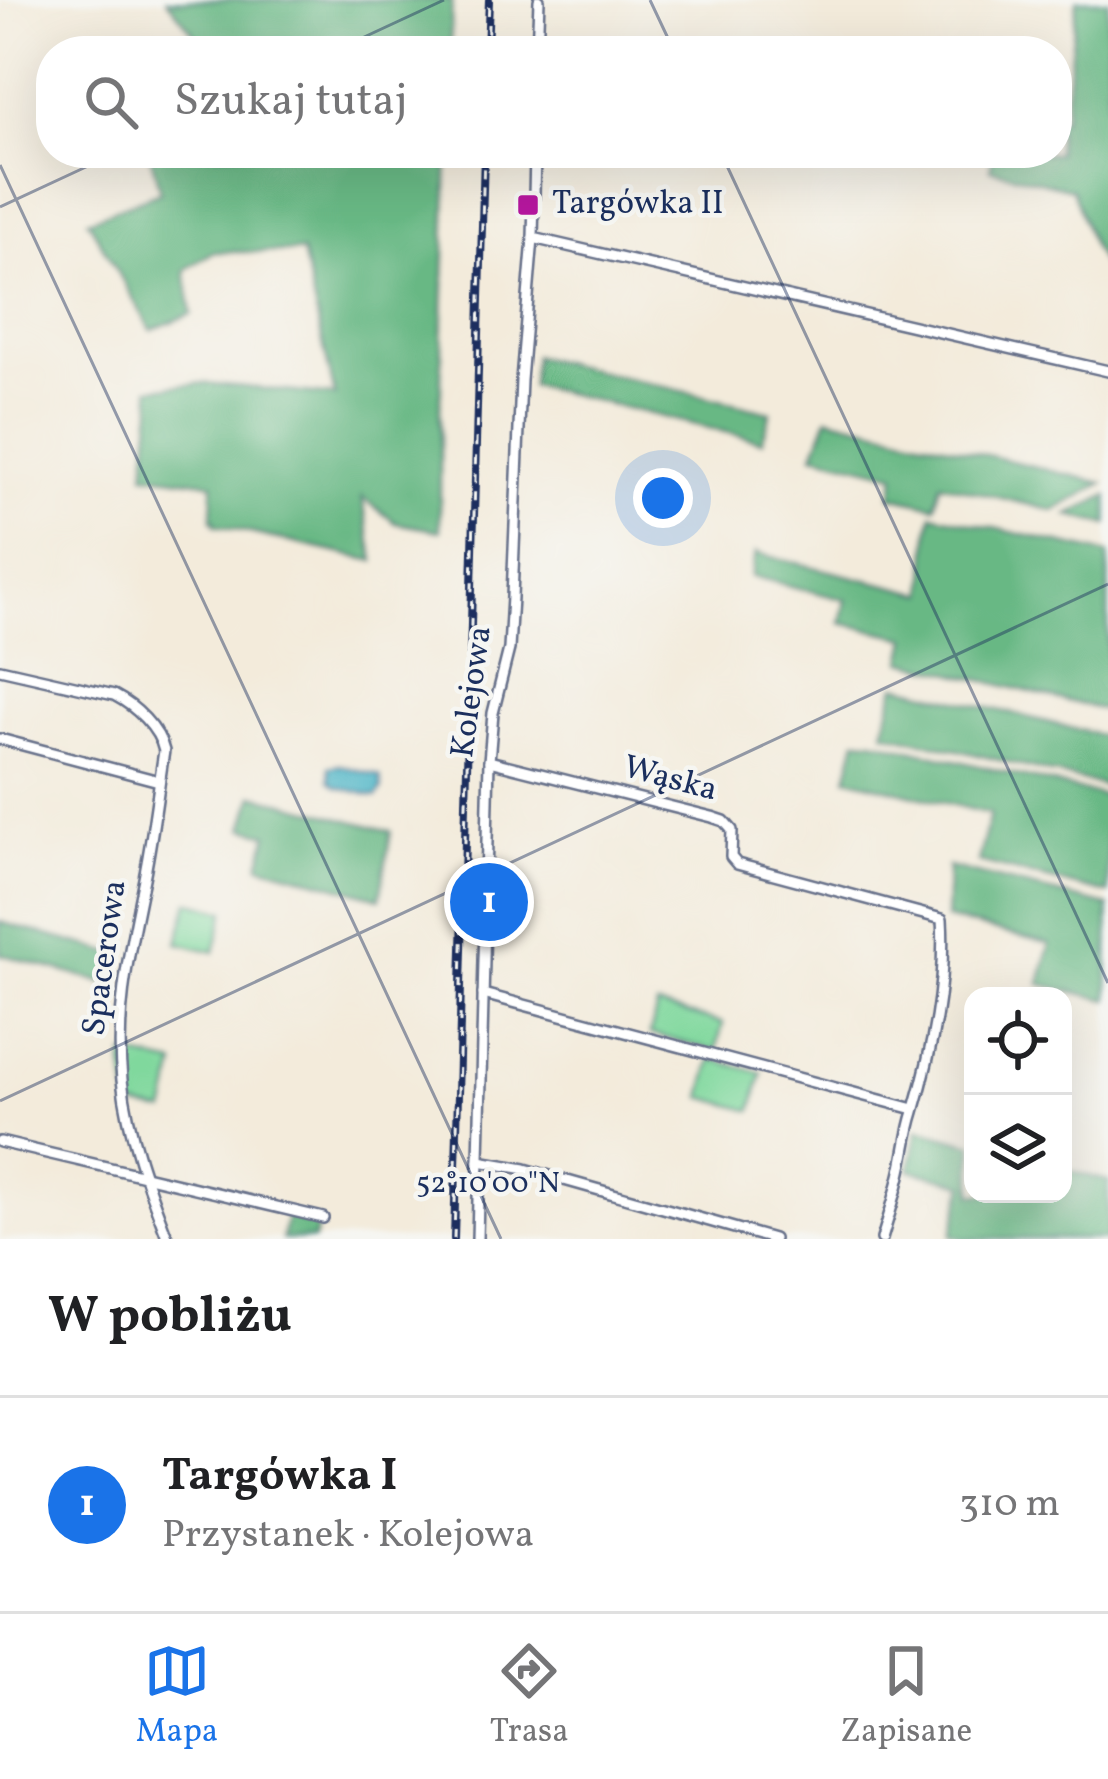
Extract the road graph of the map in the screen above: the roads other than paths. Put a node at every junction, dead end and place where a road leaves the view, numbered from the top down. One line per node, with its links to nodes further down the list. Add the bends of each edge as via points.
1 (539, 0): 2 (street)
2 (538, 36)
3 (535, 168): 4 (street, Kolejowa)
4 (533, 238): 5 (street); 8 (street, Kolejowa, via 508,649)
5 (1108, 371)
6 (0, 669): 9 (street, Spacerowa, via 123,699 156,731 164,751)
7 (0, 739): 9 (street)
8 (489, 761): 10 (street, Kolejowa); 11 (street, Wąska, via 724,821 737,865 942,919 937,1003)
9 (159, 782): 14 (street, Spacerowa, via 120,1011 124,1099)
10 (483, 994): 11 (street); 13 (street, Kolejowa)
11 (914, 1109): 19 (street)
12 (0, 1142): 14 (street)
13 (478, 1161): 17 (street, Kolejowa); 18 (street)
14 (144, 1175): 15 (street); 16 (street, Spacerowa)
15 (323, 1218)
16 (168, 1239)
17 (477, 1239)
18 (773, 1239)
19 (882, 1239)

